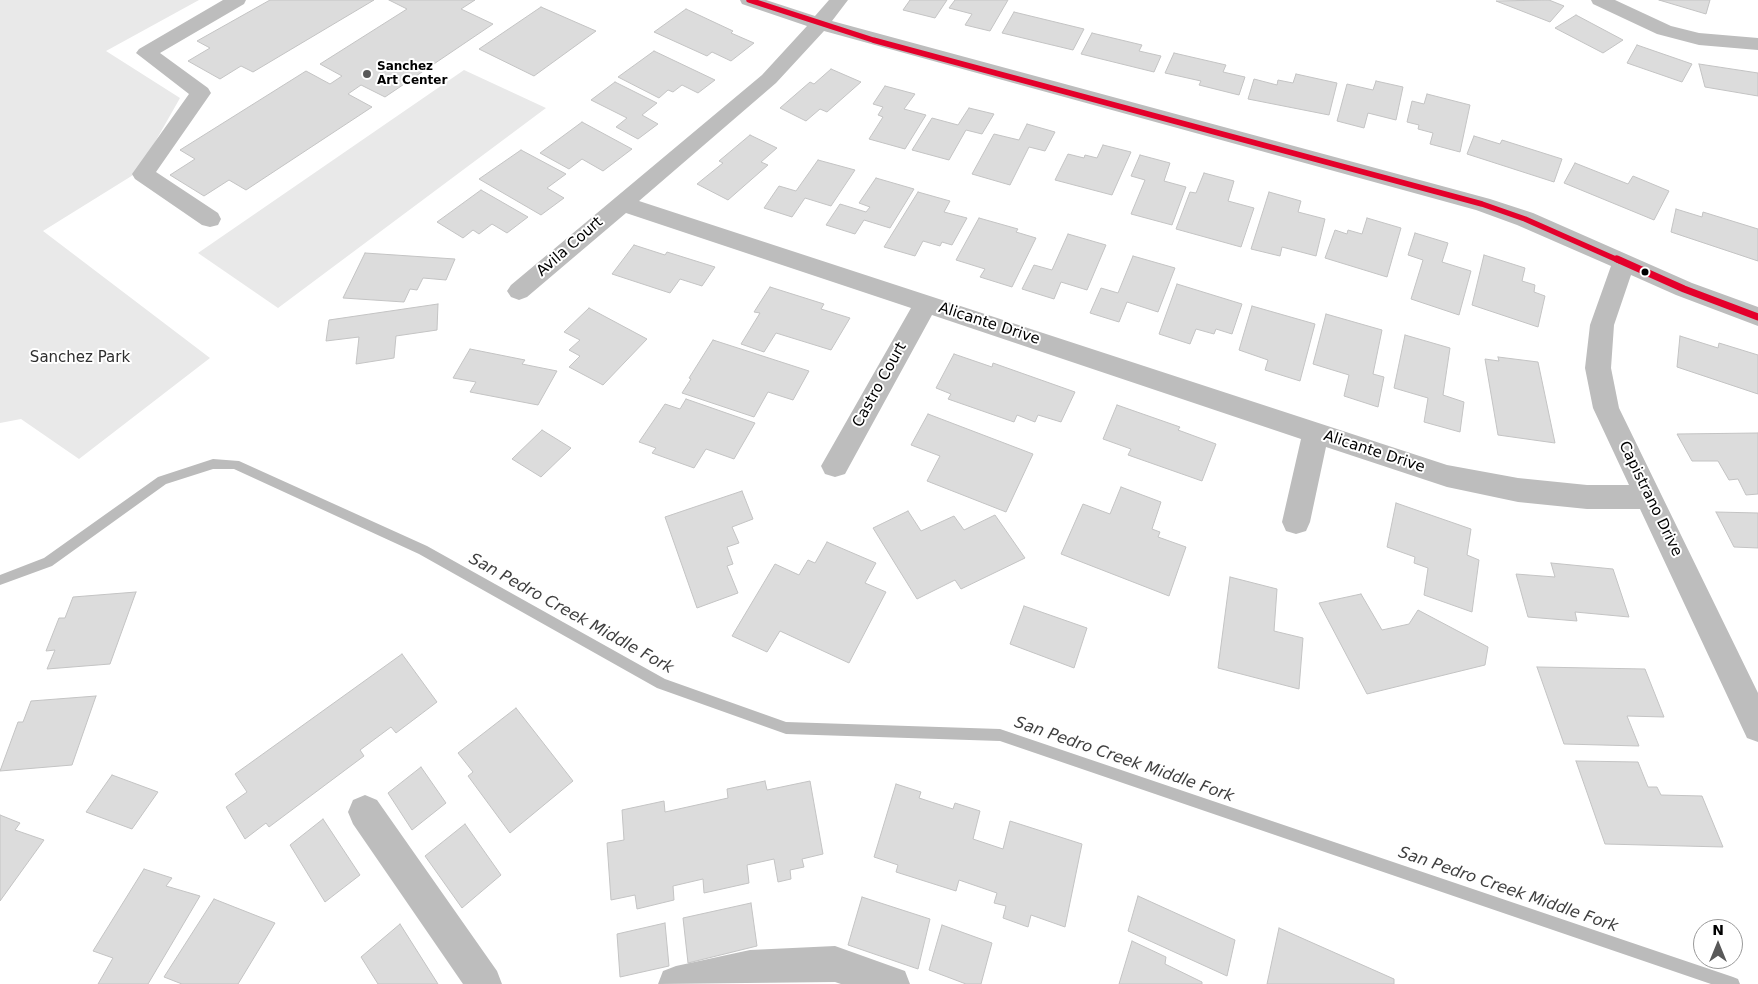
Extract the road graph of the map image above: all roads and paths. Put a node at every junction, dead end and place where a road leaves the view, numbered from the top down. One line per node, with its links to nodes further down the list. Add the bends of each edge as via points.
1 (237, 0): 8 (street, via 146,53 201,93 143,174)
2 (749, 0): 5 (street)
3 (839, 0): 5 (street)
4 (1600, 0): 6 (street, via 1664,30 1699,39)
5 (819, 24): 7 (street, via 769,79); 9 (street, via 1482,204 1526,219)
6 (1758, 44)
7 (621, 203): 10 (street, Avila Court); 11 (street, Alicante Drive)
8 (210, 219)
9 (1624, 262): 12 (street); 15 (street, Capistrano Drive, via 1602,325 1598,368 1606,408)
10 (519, 291)
11 (926, 304): 13 (street, Alicante Drive); 14 (street, Castro Court)
12 (1758, 317)
13 (1316, 433): 15 (street, Alicante Drive, via 1447,476 1518,490 1588,497); 16 (street)
14 (835, 466)
15 (1650, 497): 17 (street, Capistrano Drive)
16 (1296, 522)
17 (1756, 721)
18 (365, 812): 19 (street)
19 (484, 984)
20 (676, 984): 21 (street, via 750,968 835,964)
21 (892, 984)

